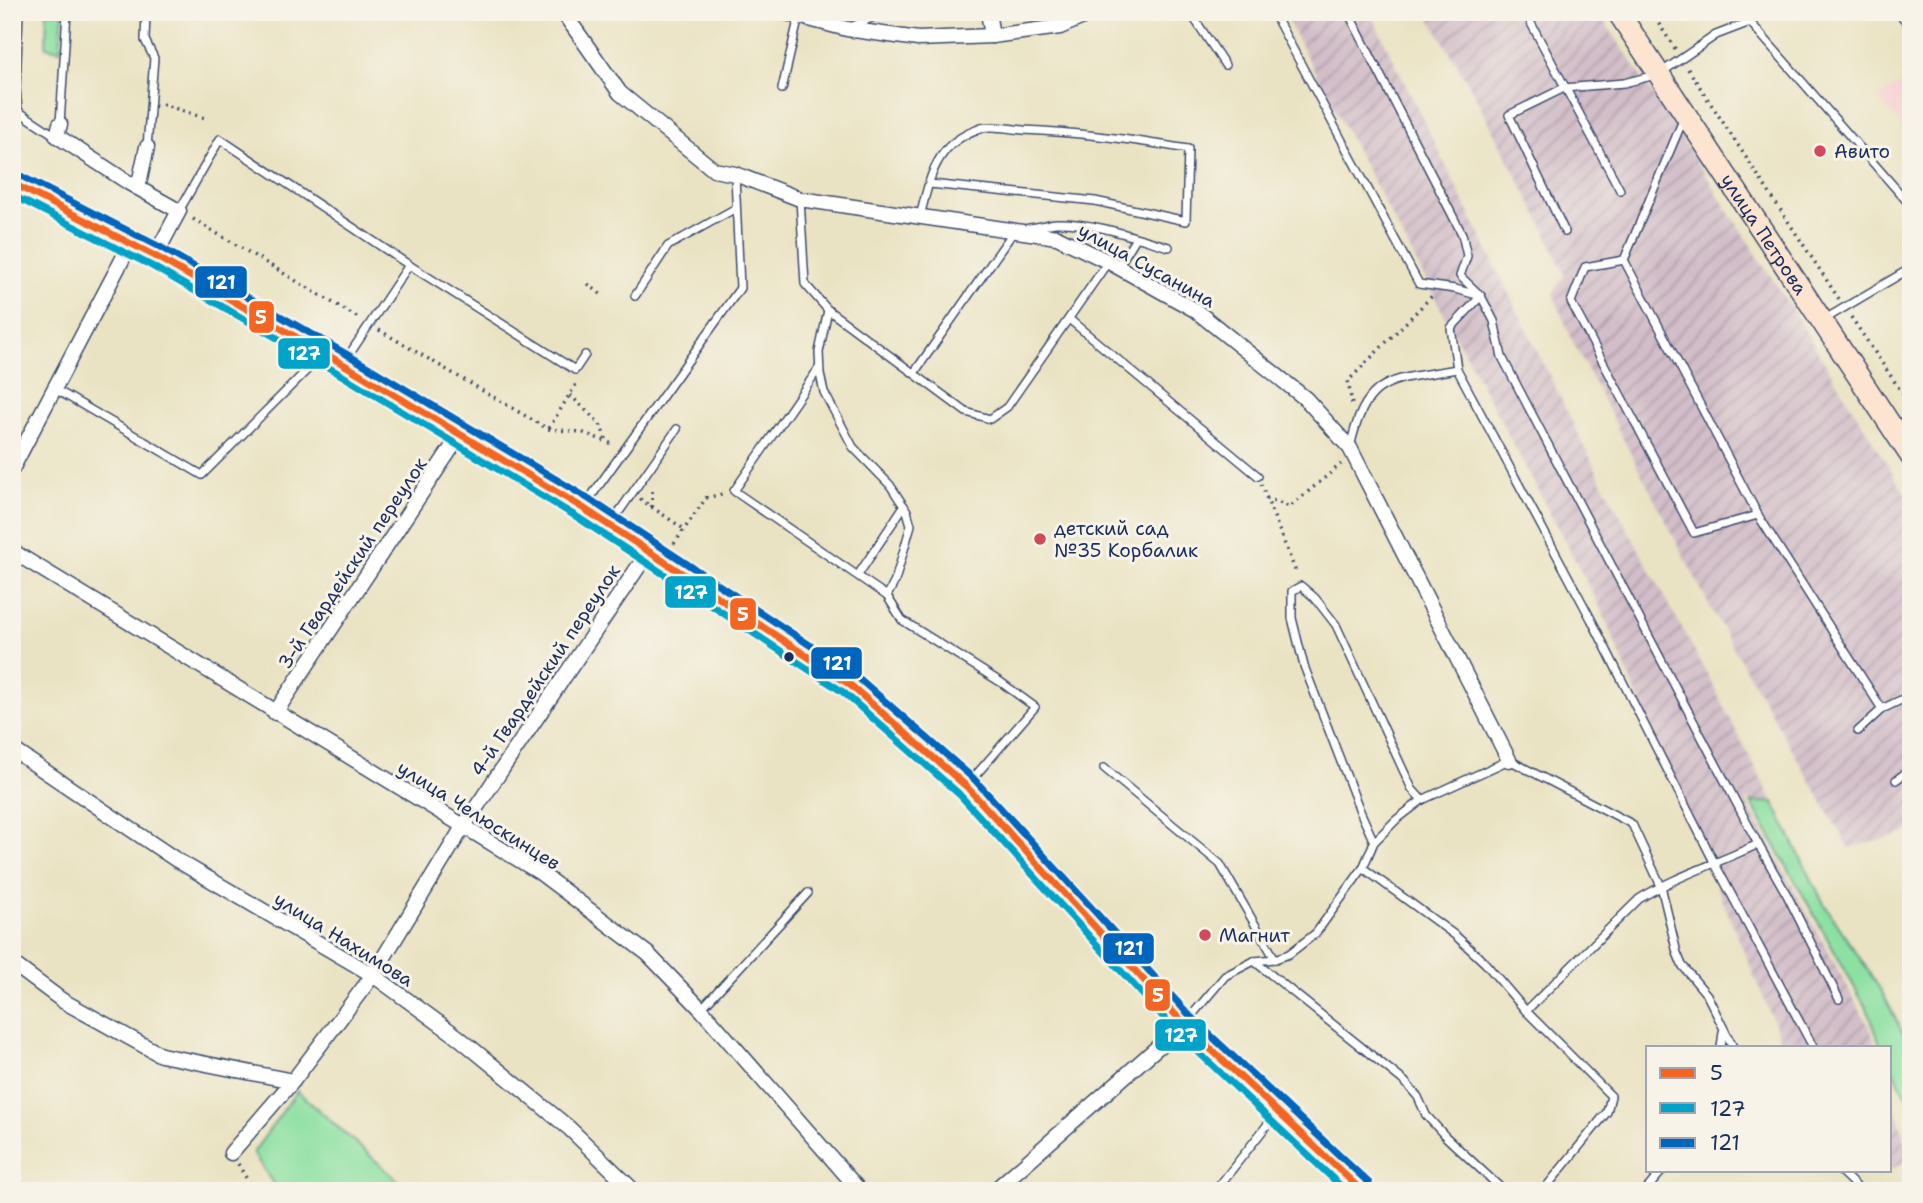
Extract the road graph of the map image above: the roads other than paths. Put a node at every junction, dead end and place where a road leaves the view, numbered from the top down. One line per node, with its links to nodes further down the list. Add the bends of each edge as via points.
1 (19, 12): 25 (lane, via 18,111)
2 (67, 12): 25 (lane)
3 (146, 12): 26 (lane, via 145,40 154,58)
4 (563, 12): 27 (street, улица Сусанина, via 620,93 713,170)
5 (886, 12): 18 (lane)
6 (988, 12): 19 (street)
7 (1094, 12): 19 (street, via 1060,27)
8 (1190, 12): 20 (lane)
9 (1273, 12): 48 (lane, via 1419,284)
10 (1348, 12): 48 (lane, via 1462,234 1467,256 1460,276)
11 (1525, 12): 22 (lane)
12 (1618, 12): 21 (street, улица Петрова)
13 (1754, 12): 16 (lane)
14 (1898, 12): 17 (lane)
15 (790, 14): 18 (street); 23 (lane)
16 (1750, 22): 21 (lane, via 1716,34); 33 (lane)
17 (1911, 27)
18 (847, 29): 19 (street, via 918,39)
19 (992, 36)
20 (1225, 65)
21 (1659, 74): 22 (lane, via 1624,83); 24 (street, улица Петрова)
22 (1564, 88): 31 (lane); 38 (lane, via 1509,115)
23 (782, 89)
24 (1686, 113): 43 (lane); 51 (street, улица Петрова)
25 (58, 130): 30 (street)
26 (147, 148): 30 (street)
27 (735, 174): 32 (street, улица Сусанина); 34 (lane)
28 (12, 183): 40 (main road)
29 (930, 184): 29 (lane, via 944,152 982,128 1079,132 1188,149 1186,221 1091,200); 36 (lane)
30 (138, 188): 35 (street)
31 (1620, 190)
32 (800, 199): 36 (street, улица Сусанина); 49 (lane, via 805,284)
33 (1911, 206)
34 (736, 208): 47 (lane, via 668,246); 65 (lane, via 740,288)
35 (179, 211): 42 (street); 45 (lane, via 220,139)
36 (919, 217): 37 (street, улица Сусанина)
37 (1014, 231): 39 (lane, via 1057,223); 44 (street, улица Сусанина, via 1057,237); 56 (lane)
38 (1565, 232)
39 (1136, 238): 41 (lane); 44 (lane)
40 (131, 243): 42 (main road); 57 (street)
41 (1169, 247)
42 (155, 256): 53 (main road)
43 (1624, 260): 66 (lane); 66 (lane, via 1585,267 1571,302 1694,533)
44 (1113, 264): 50 (lane); 60 (street, улица Сусанина, via 1195,310 1306,399)
45 (409, 265): 52 (lane, via 575,370); 53 (lane, via 369,325)
46 (1911, 268): 51 (lane)
47 (635, 296)
48 (1481, 296): 55 (lane, via 1451,328); 85 (lane, via 1494,321 1502,358)
49 (828, 310): 54 (lane); 56 (lane)
50 (1069, 319): 56 (lane, via 1007,407 990,419 966,412); 63 (lane)
51 (1822, 321): 61 (street, улица Петрова)
52 (585, 355)
53 (334, 358): 57 (lane, via 202,475); 59 (main road)
54 (820, 367): 64 (lane, via 824,392 853,447); 70 (lane, via 734,491)
55 (1457, 369): 60 (lane, via 1381,386 1356,421); 86 (lane)
56 (914, 373)
57 (55, 389): 62 (street)
58 (677, 429): 67 (lane)
59 (460, 435): 65 (main road); 74 (street, 3-й Гвардейский переулок)
60 (1351, 451): 77 (street, улица Сусанина)
61 (1911, 456)
62 (12, 469)
63 (1258, 476)
64 (904, 506): 70 (lane); 71 (lane, via 911,525)
65 (583, 508): 67 (main road)
66 (1758, 515): 73 (lane)
67 (610, 525): 69 (main road)
68 (12, 551): 74 (street, улица Челюскинцев)
69 (656, 556): 81 (main road, via 849,684); 83 (street, 4-й Гвардейский переулок)
70 (858, 575): 71 (lane)
71 (887, 596): 81 (lane, via 902,620 1035,707)
72 (1911, 695): 73 (lane)
73 (1882, 709): 75 (lane)
74 (275, 713): 83 (street, улица Челюскинцев)
75 (1858, 731)
76 (12, 749): 93 (street, улица Нахимова, via 174,859)
77 (1509, 760): 82 (lane); 88 (lane, via 1632,824)
78 (1104, 768): 90 (lane, via 1220,864)
79 (1911, 769): 80 (lane)
80 (1896, 780)
81 (966, 786): 97 (main road)
82 (1422, 800): 84 (lane); 84 (lane, via 1412,789 1336,625 1301,586 1292,591 1292,618 1304,666)
83 (463, 827): 93 (street, 4-й Гвардейский переулок); 95 (street, улица Челюскинцев, via 539,873 648,954)
84 (1374, 842): 87 (lane)
85 (1758, 844): 86 (lane); 94 (lane)
86 (1716, 864): 88 (lane); 101 (lane)
87 (1363, 868): 90 (lane, via 1316,933); 96 (lane, via 1456,936)
88 (1661, 886): 96 (lane, via 1639,898); 98 (lane, via 1676,953 1707,995)
89 (808, 893): 95 (lane)
90 (1276, 959): 91 (lane)
91 (1254, 961): 97 (lane, via 1225,976); 112 (lane, via 1405,1082 1419,1097 1426,1115)
92 (12, 963): 102 (street, via 63,1001 161,1055)
93 (373, 975): 102 (street, 4-й Гвардейский переулок); 107 (street, улица Нахимова, via 569,1128)
94 (1839, 999)
95 (701, 1009): 108 (street, улица Челюскинцев)
96 (1526, 1011): 113 (lane, via 1611,1096 1606,1112)
97 (1184, 1024): 103 (main road); 109 (street)
98 (1723, 1031): 99 (lane); 100 (lane)
99 (1721, 1046)
100 (1732, 1046)
101 (1812, 1046)
102 (293, 1081): 104 (street, 4-й Гвардейский переулок)
103 (1278, 1112): 110 (lane); 111 (main road)
104 (231, 1153)
105 (1661, 1172): 114 (lane)
106 (1841, 1172): 115 (lane)
107 (634, 1191)
108 (860, 1191)
109 (994, 1191)
110 (1215, 1191)
111 (1362, 1191)
112 (1504, 1191)
113 (1543, 1191)
114 (1645, 1191)
115 (1861, 1191)

